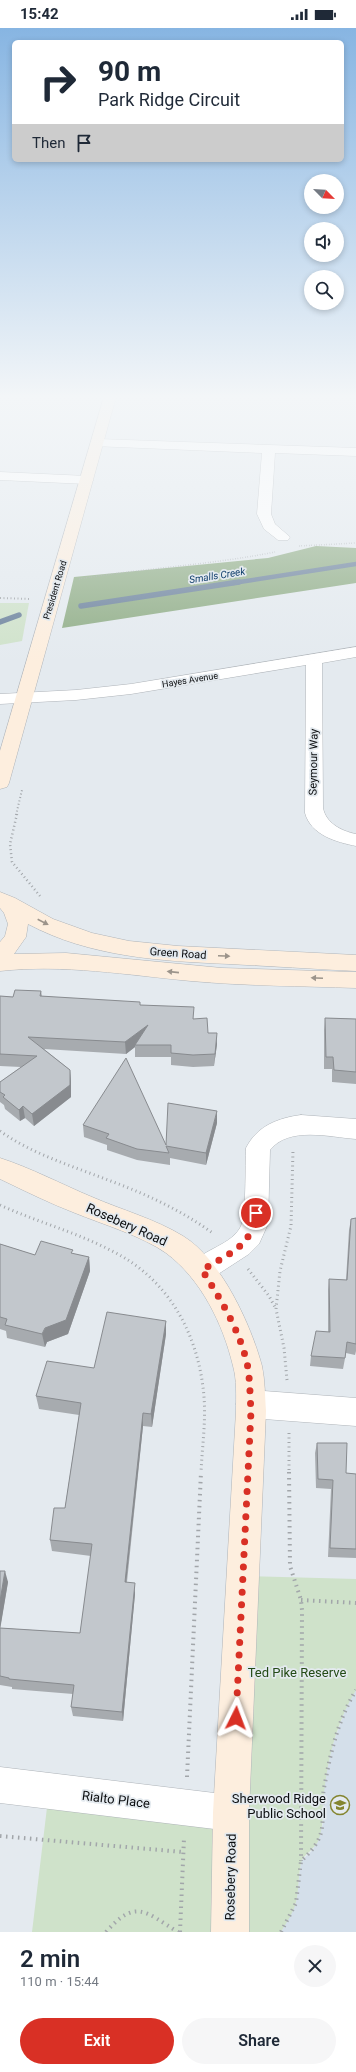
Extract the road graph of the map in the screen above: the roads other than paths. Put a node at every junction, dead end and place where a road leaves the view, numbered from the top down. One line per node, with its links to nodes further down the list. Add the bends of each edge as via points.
1 (85, 486): 6 (street, President Road)
2 (266, 486): 3 (street, via 264,514 268,526)
3 (283, 536)
4 (356, 652): 5 (street, Hayes Avenue)
5 (314, 660): 6 (street, Hayes Avenue, via 131,689); 9 (street, Seymour Way, via 313,808 317,820 330,830)
6 (24, 697): 7 (street, Hayes Avenue); 8 (street, President Road)
7 (0, 699)
8 (0, 783)
9 (356, 840)
10 (4, 901): 11 (street, via 15,911 19,930 13,943); 13 (street, Green Road, one-way to 13, via 46,924 80,937 129,949)
11 (0, 955)
12 (0, 963): 14 (street, Green Road, one-way to 12, via 179,972 80,961 28,959)
13 (356, 963)
14 (356, 980)
15 (356, 1129): 17 (street, via 301,1126 282,1129 265,1139 258,1148 255,1224 250,1236 240,1246)
16 (0, 1168): 17 (street, Rosebery Road, via 83,1205 135,1224 175,1245)
17 (202, 1270): 18 (street, Rosebery Road, via 225,1306 239,1339 248,1367)
18 (251, 1404): 19 (street); 21 (street, Rosebery Road)
19 (356, 1412)
20 (0, 1785): 21 (street, Rialto Place)
21 (231, 1813): 22 (street, Rosebery Road)
22 (230, 1932)

